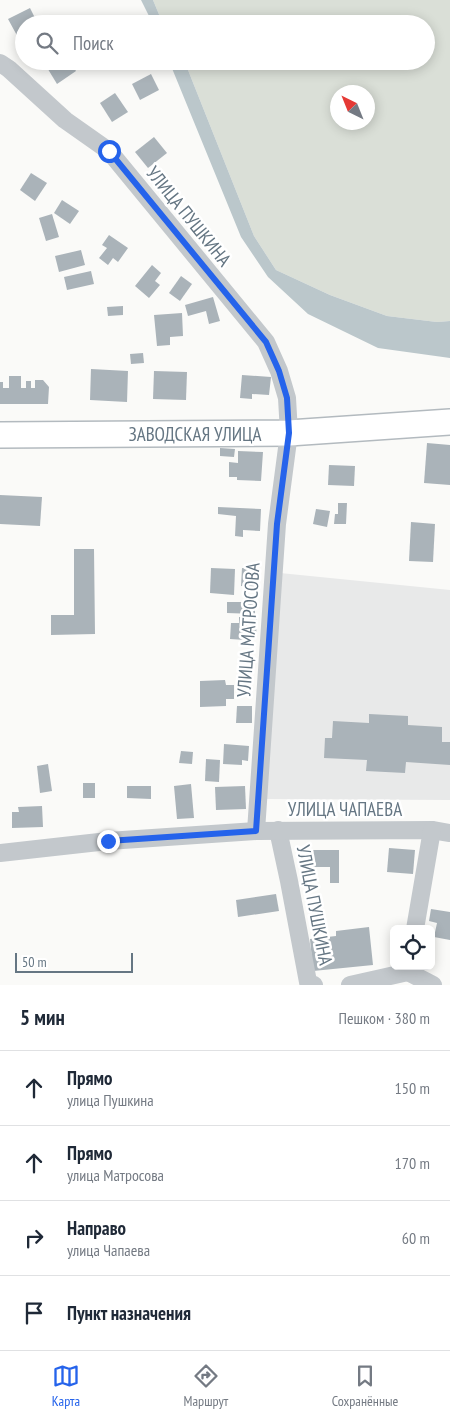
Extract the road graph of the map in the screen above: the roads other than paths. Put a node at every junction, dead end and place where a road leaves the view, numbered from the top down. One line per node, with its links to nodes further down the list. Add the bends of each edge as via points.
1 (0, 63): 3 (street, УЛИЦА ПУШКИНА, via 65,120 109,151 266,342 287,398)
2 (450, 422): 3 (street, ЗАВОДСКАЯ УЛИЦА)
3 (289, 433): 4 (street, ЗАВОДСКАЯ УЛИЦА); 7 (street, УЛИЦА МАТРОСОВА, via 277,524)
4 (0, 435)
5 (278, 830): 6 (street, УЛИЦА ЧАПАЕВА); 7 (street, УЛИЦА ЧАПАЕВА); 13 (street, УЛИЦА ПУШКИНА, via 308,982)
6 (432, 830): 8 (street, УЛИЦА ЧАПАЕВА); 10 (street)
7 (256, 831): 9 (street, УЛИЦА ЧАПАЕВА, via 108,841)
8 (450, 832)
9 (0, 853)
10 (416, 925)
11 (404, 970): 14 (street)
12 (410, 970): 15 (street)
13 (314, 985)
14 (350, 985)
15 (433, 985)

